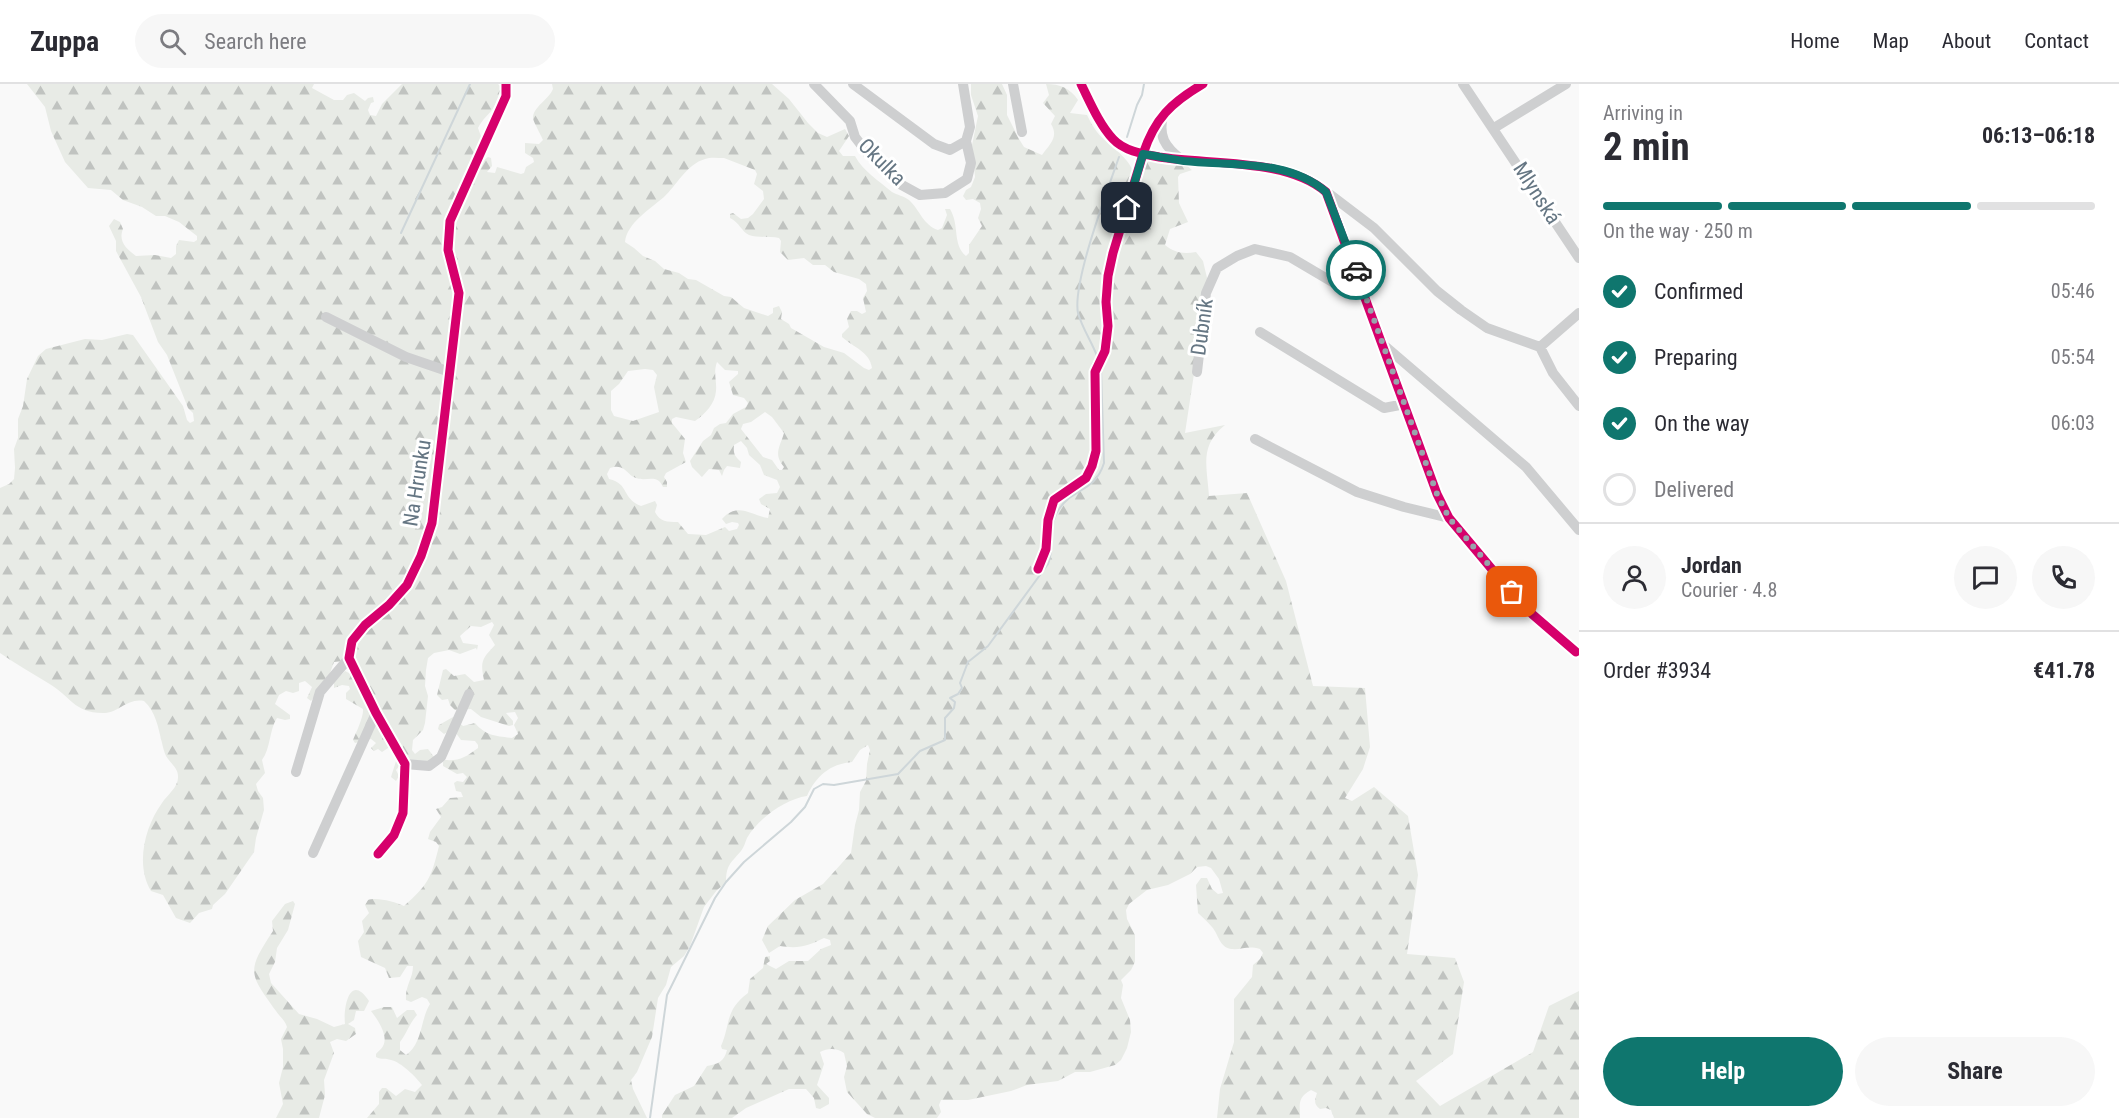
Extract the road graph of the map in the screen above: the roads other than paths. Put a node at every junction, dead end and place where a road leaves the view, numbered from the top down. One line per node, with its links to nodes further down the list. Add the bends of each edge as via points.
1 (506, 84): 26 (street, Na Hrunku, via 506,96 450,221 448,250 459,293)
2 (853, 84): 13 (street, Okulka, via 934,144 950,150)
3 (963, 84): 13 (street, Okulka, via 970,127)
4 (1013, 84): 12 (street)
5 (1080, 84): 14 (street, via 1116,141)
6 (1203, 84): 10 (street)
7 (1463, 84): 11 (street, Mlynská)
8 (1566, 84): 11 (street)
9 (817, 85): 13 (street, Okulka, via 850,121 855,137 869,155 900,184 920,195 945,194 967,179 971,163)
10 (1164, 112): 14 (street); 15 (street, via 1162,138)
11 (1494, 128): 19 (street, Mlynská)
12 (1022, 132)
13 (966, 141)
14 (1143, 154): 15 (street); 35 (street, via 1108,276 1104,357 1095,372 1096,451 1086,478 1054,500 1046,549)
15 (1183, 161): 16 (street, via 1266,167 1317,183)
16 (1326, 192): 17 (street); 18 (street)
17 (1352, 210): 18 (street); 25 (street, via 1461,310 1487,328)
18 (1338, 221): 20 (street)
19 (1579, 258)
20 (1364, 293): 24 (street); 27 (street, Dubník, via 1351,294 1290,257 1255,249 1237,256 1217,268 1206,293)
21 (1579, 313): 25 (street)
22 (326, 317): 26 (street, via 406,357)
23 (1260, 332): 28 (street, via 1384,408)
24 (1383, 345): 28 (street); 34 (street, via 1526,467)
25 (1540, 347): 29 (street)
26 (450, 372): 37 (street, Na Hrunku, via 432,523 421,556 406,585 352,641)
27 (1197, 372)
28 (1405, 404): 31 (street)
29 (1579, 406)
30 (1256, 439): 32 (street, via 1357,492)
31 (1437, 494): 32 (street, via 1435,506); 33 (street)
32 (1424, 512): 33 (street)
33 (1449, 518): 36 (street, via 1532,614)
34 (1579, 530)
35 (1038, 569)
36 (1576, 652)
37 (350, 658): 39 (street); 41 (street, via 320,692)
38 (469, 694): 40 (street, via 441,757 429,766)
39 (376, 713): 40 (street); 42 (street)
40 (405, 764): 43 (street, via 403,813 394,835)
41 (296, 772)
42 (313, 853)
43 (378, 854)

